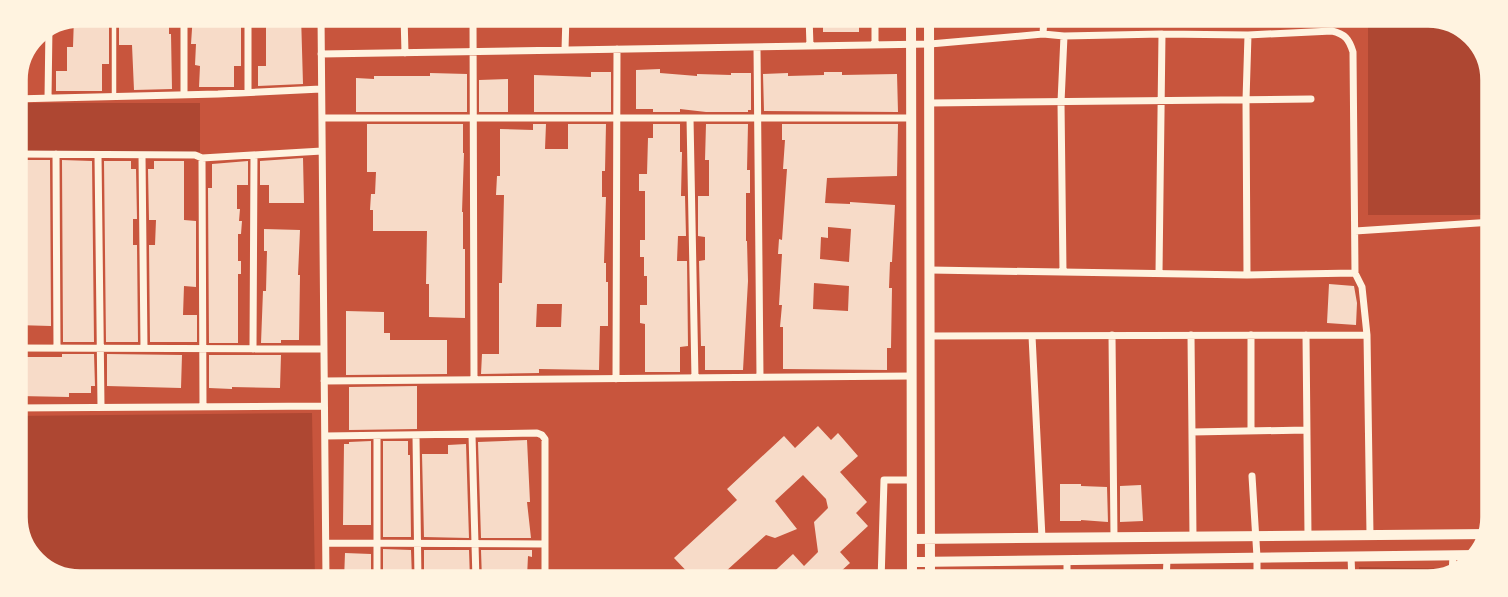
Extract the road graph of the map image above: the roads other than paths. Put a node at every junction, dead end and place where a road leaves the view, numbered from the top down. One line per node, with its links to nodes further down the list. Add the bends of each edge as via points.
1 (114, 26): 31 (lane)
2 (184, 26): 30 (street)
3 (248, 26): 29 (street)
4 (321, 26): 27 (street)
5 (404, 26): 26 (street)
6 (473, 26): 25 (street)
7 (566, 26): 24 (street)
8 (809, 26): 20 (street)
9 (875, 26): 21 (street)
10 (911, 26): 19 (street)
11 (929, 26): 18 (street)
12 (1043, 26): 13 (street)
13 (1043, 34): 16 (street); 18 (street)
14 (1162, 34): 16 (street); 17 (street); 35 (street)
15 (50, 35): 32 (street)
16 (1064, 36): 37 (street)
17 (1248, 36): 36 (street); 53 (street, via 1332,32 1350,41)
18 (930, 44): 19 (street); 38 (street)
19 (911, 45): 21 (street); 44 (street)
20 (810, 46): 21 (street); 22 (street)
21 (875, 46)
22 (757, 47): 23 (street); 43 (street)
23 (617, 49): 24 (street); 41 (street)
24 (565, 50): 25 (street)
25 (473, 52): 26 (street); 40 (street)
26 (405, 53): 27 (street)
27 (321, 54): 28 (street)
28 (321, 89): 29 (street); 39 (street)
29 (248, 92): 30 (street)
30 (184, 94): 31 (street)
31 (114, 96): 32 (street)
32 (48, 98): 33 (street)
33 (26, 99)
34 (1311, 99): 36 (street)
35 (1160, 100): 36 (street); 37 (street); 56 (street)
36 (1246, 100): 58 (street)
37 (1061, 102): 38 (street); 55 (street)
38 (930, 103): 54 (street)
39 (322, 118): 40 (street); 45 (street)
40 (473, 118): 41 (street); 77 (street)
41 (617, 118): 42 (street); 76 (street)
42 (690, 118): 43 (street); 75 (street)
43 (758, 118): 44 (street); 74 (street)
44 (911, 118): 73 (street)
45 (322, 151): 50 (street); 72 (street)
46 (26, 154): 47 (street)
47 (56, 155): 48 (street); 67 (street)
48 (97, 155): 49 (street); 68 (street)
49 (142, 155): 51 (street); 69 (street)
50 (254, 155): 51 (street); 71 (street)
51 (202, 158): 70 (street)
52 (1482, 223): 53 (street)
53 (1355, 231): 57 (street)
54 (930, 270): 55 (street); 64 (street)
55 (1063, 272): 56 (street)
56 (1159, 273): 58 (street)
57 (1355, 273): 58 (street); 63 (street, via 1362,287)
58 (1247, 275)
59 (1112, 335): 60 (street); 65 (street); 96 (street)
60 (1191, 335): 61 (street); 85 (street)
61 (1251, 335): 62 (street); 83 (street)
62 (1306, 335): 63 (street); 84 (street)
63 (1367, 335): 93 (street)
64 (930, 336): 65 (street); 99 (street)
65 (1032, 336): 100 (street)
66 (26, 348): 67 (street)
67 (57, 348): 68 (street)
68 (100, 348): 69 (street); 79 (street)
69 (144, 348): 70 (street)
70 (203, 348): 71 (street); 80 (street)
71 (253, 349): 72 (street)
72 (324, 349): 78 (street)
73 (912, 376): 74 (street); 91 (street)
74 (760, 377): 75 (street)
75 (695, 378): 76 (street)
76 (616, 379): 77 (street)
77 (474, 380): 78 (street)
78 (324, 381): 81 (street)
79 (101, 406): 80 (street); 82 (street)
80 (203, 406): 81 (street)
81 (324, 406): 87 (street)
82 (26, 408)
83 (1251, 430): 84 (street); 85 (street)
84 (1307, 430): 95 (street)
85 (1192, 432): 97 (street)
86 (472, 435): 89 (street); 103 (street); 105 (street, via 544,436)
87 (325, 436): 88 (street); 101 (street)
88 (377, 436): 89 (street); 102 (street)
89 (416, 436): 104 (street)
90 (1252, 476): 94 (street)
91 (912, 480): 98 (street); 120 (street, via 884,480)
92 (1479, 534): 93 (street)
93 (1370, 535): 95 (street)
94 (1255, 536): 95 (street); 97 (street); 109 (street)
95 (1308, 536)
96 (1114, 537): 97 (street); 100 (street)
97 (1193, 537)
98 (912, 538): 99 (street); 112 (street)
99 (930, 538): 100 (street); 113 (street)
100 (1042, 538)
101 (326, 543): 102 (street); 115 (street)
102 (376, 543): 104 (street); 116 (street)
103 (475, 543): 104 (street); 105 (street); 118 (street)
104 (417, 544): 117 (street)
105 (545, 544): 119 (street)
106 (1453, 555): 107 (street); 108 (street); 114 (street)
107 (1466, 555)
108 (1352, 556): 109 (street); 126 (street)
109 (1257, 557): 110 (street); 125 (street)
110 (1167, 559): 111 (street); 124 (street)
111 (1067, 560): 113 (street); 123 (street)
112 (912, 562): 113 (street); 121 (street)
113 (930, 562): 122 (street)
114 (1453, 564)
115 (326, 571)
116 (377, 571)
117 (418, 571)
118 (476, 571)
119 (545, 571)
120 (881, 571)
121 (912, 571)
122 (930, 571)
123 (1067, 571)
124 (1166, 571)
125 (1257, 571)
126 (1352, 571)

